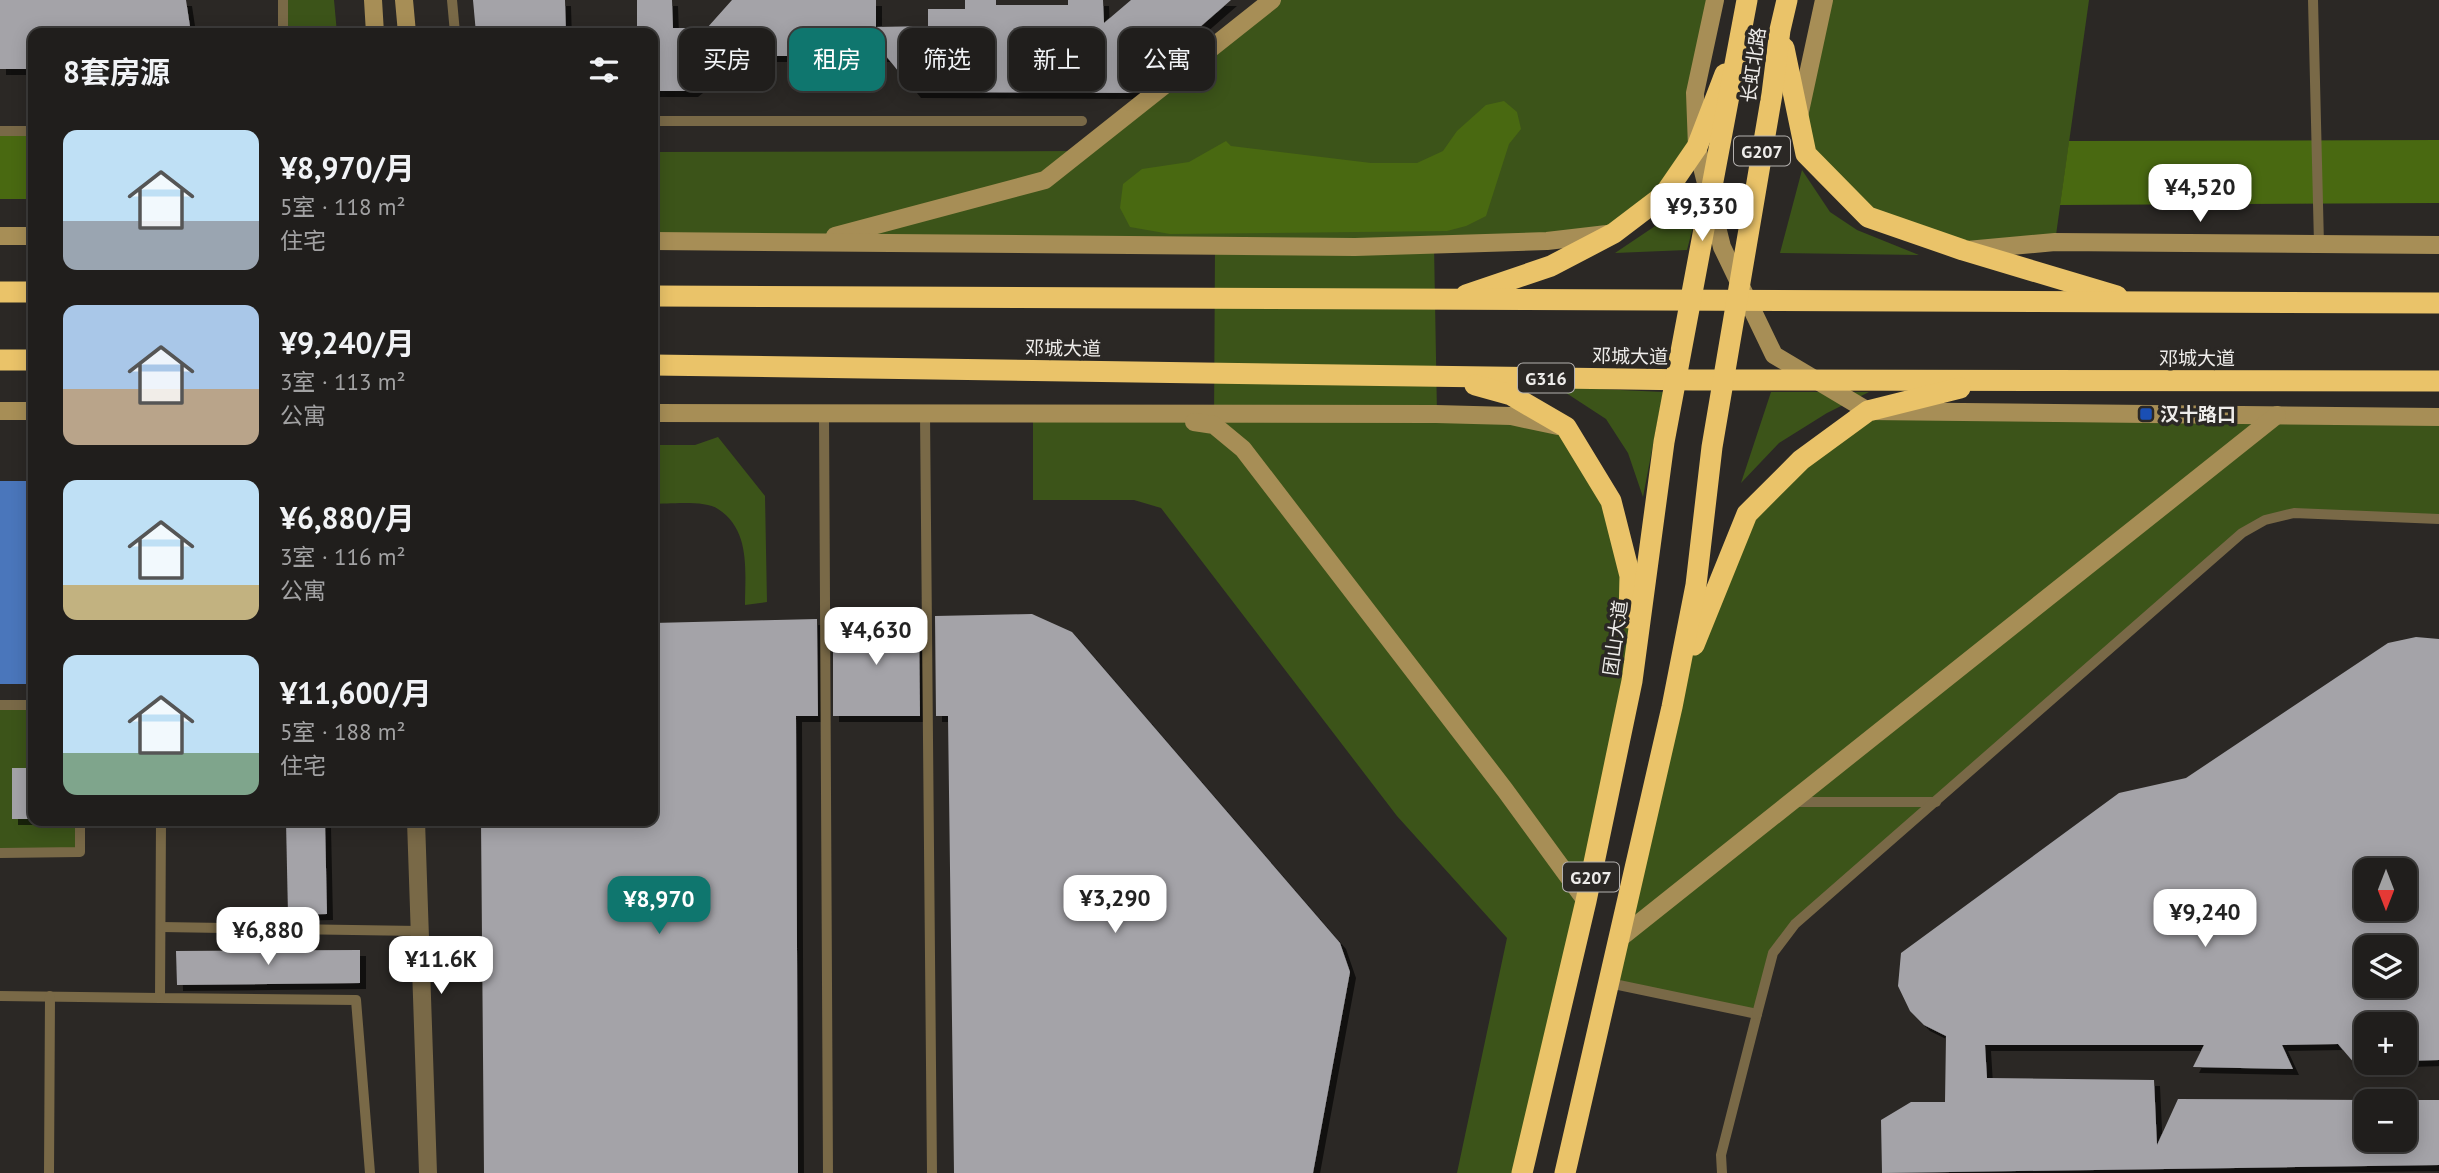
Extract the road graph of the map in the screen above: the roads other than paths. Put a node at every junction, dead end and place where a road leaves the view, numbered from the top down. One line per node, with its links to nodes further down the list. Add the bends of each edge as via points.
1 (284, 0): 11 (lane)
2 (373, 0): 12 (street)
3 (404, 0): 13 (street)
4 (452, 0): 14 (lane)
5 (1272, 0): 28 (street, via 1045,180)
6 (1715, 0): 23 (street, via 1695,93)
7 (1747, 0): 16 (highway, 长虹北路 / G207)
8 (1787, 0): 15 (highway, 长虹北路 / G207)
9 (1824, 0): 18 (street)
10 (2314, 0): 29 (lane)
11 (284, 28)
12 (375, 28)
13 (407, 28)
14 (455, 28)
15 (1780, 30): 18 (highway); 37 (highway, 长虹北路 / G207)
16 (1740, 33): 17 (highway, 长虹北路 / G207); 23 (highway)
17 (1729, 105): 36 (highway, 团山大道 / G207)
18 (1799, 119): 31 (highway, via 1806,154 1868,217)
19 (658, 121): 20 (lane)
20 (1082, 121)
21 (0, 131): 22 (lane)
22 (28, 131)
23 (1697, 148): 24 (highway, via 1664,195); 50 (street, via 1722,247 1774,355)
24 (1614, 233): 28 (street, via 1547,241 1354,247); 35 (highway, via 1551,266)
25 (0, 236): 26 (street)
26 (28, 236)
27 (658, 241): 28 (street)
28 (811, 242)
29 (2319, 244): 30 (street); 31 (street, via 2055,242)
30 (2439, 245)
31 (1962, 250): 38 (highway)
32 (0, 292): 33 (highway)
33 (28, 292)
34 (658, 296): 35 (highway)
35 (1451, 300): 36 (highway)
36 (1691, 301): 37 (highway); 44 (highway, 团山大道 / G207)
37 (1736, 302): 38 (highway); 45 (highway, G207)
38 (2139, 303): 39 (highway)
39 (2439, 303)
40 (0, 360): 41 (highway)
41 (28, 360)
42 (658, 365): 43 (highway, 邓城大道 / G316)
43 (1446, 376): 44 (highway, 邓城大道 / G316); 57 (highway, via 1511,395)
44 (1676, 380): 45 (highway, 邓城大道 / G316); 60 (highway, 团山大道 / G207)
45 (1723, 380): 46 (highway, 邓城大道 / G316); 59 (highway, G207, via 1696,585)
46 (1993, 380): 47 (highway, 邓城大道 / G316); 50 (highway)
47 (2439, 381)
48 (0, 411): 49 (street)
49 (28, 411)
50 (1868, 411): 55 (street); 59 (highway, via 1801,460 1747,514)
51 (658, 413): 52 (street)
52 (824, 413): 53 (street); 81 (lane)
53 (925, 414): 54 (street); 82 (lane)
54 (1146, 414): 57 (street, via 1511,416); 69 (street, via 1214,425 1243,449)
55 (2277, 415): 56 (street); 63 (street)
56 (2439, 417)
57 (1566, 427): 60 (highway, via 1611,501 1630,576)
58 (2439, 519): 64 (lane, via 2294,513 2265,520 2242,533)
59 (1675, 692): 72 (highway, G207)
60 (1629, 694): 69 (highway, 团山大道 / G207)
61 (0, 705): 62 (lane)
62 (28, 705)
63 (1792, 802): 64 (lane); 72 (street)
64 (1936, 802): 77 (lane, via 1795,924 1773,953)
65 (80, 826): 68 (lane, via 80,852)
66 (161, 826): 70 (lane)
67 (415, 826): 71 (street)
68 (0, 852)
69 (1586, 901): 83 (highway, 团山大道 / G207)
70 (161, 927): 71 (lane); 76 (lane)
71 (419, 931): 80 (street)
72 (1619, 939): 73 (highway, G207)
73 (1609, 983): 77 (lane); 84 (highway, G207)
74 (0, 996): 75 (lane)
75 (50, 996): 76 (lane); 78 (lane)
76 (160, 998): 79 (lane, via 356,1000)
77 (1757, 1014): 85 (lane, via 1721,1155)
78 (49, 1173)
79 (370, 1173)
80 (428, 1173)
81 (828, 1173)
82 (932, 1173)
83 (1522, 1173)
84 (1565, 1173)
85 (1722, 1173)

